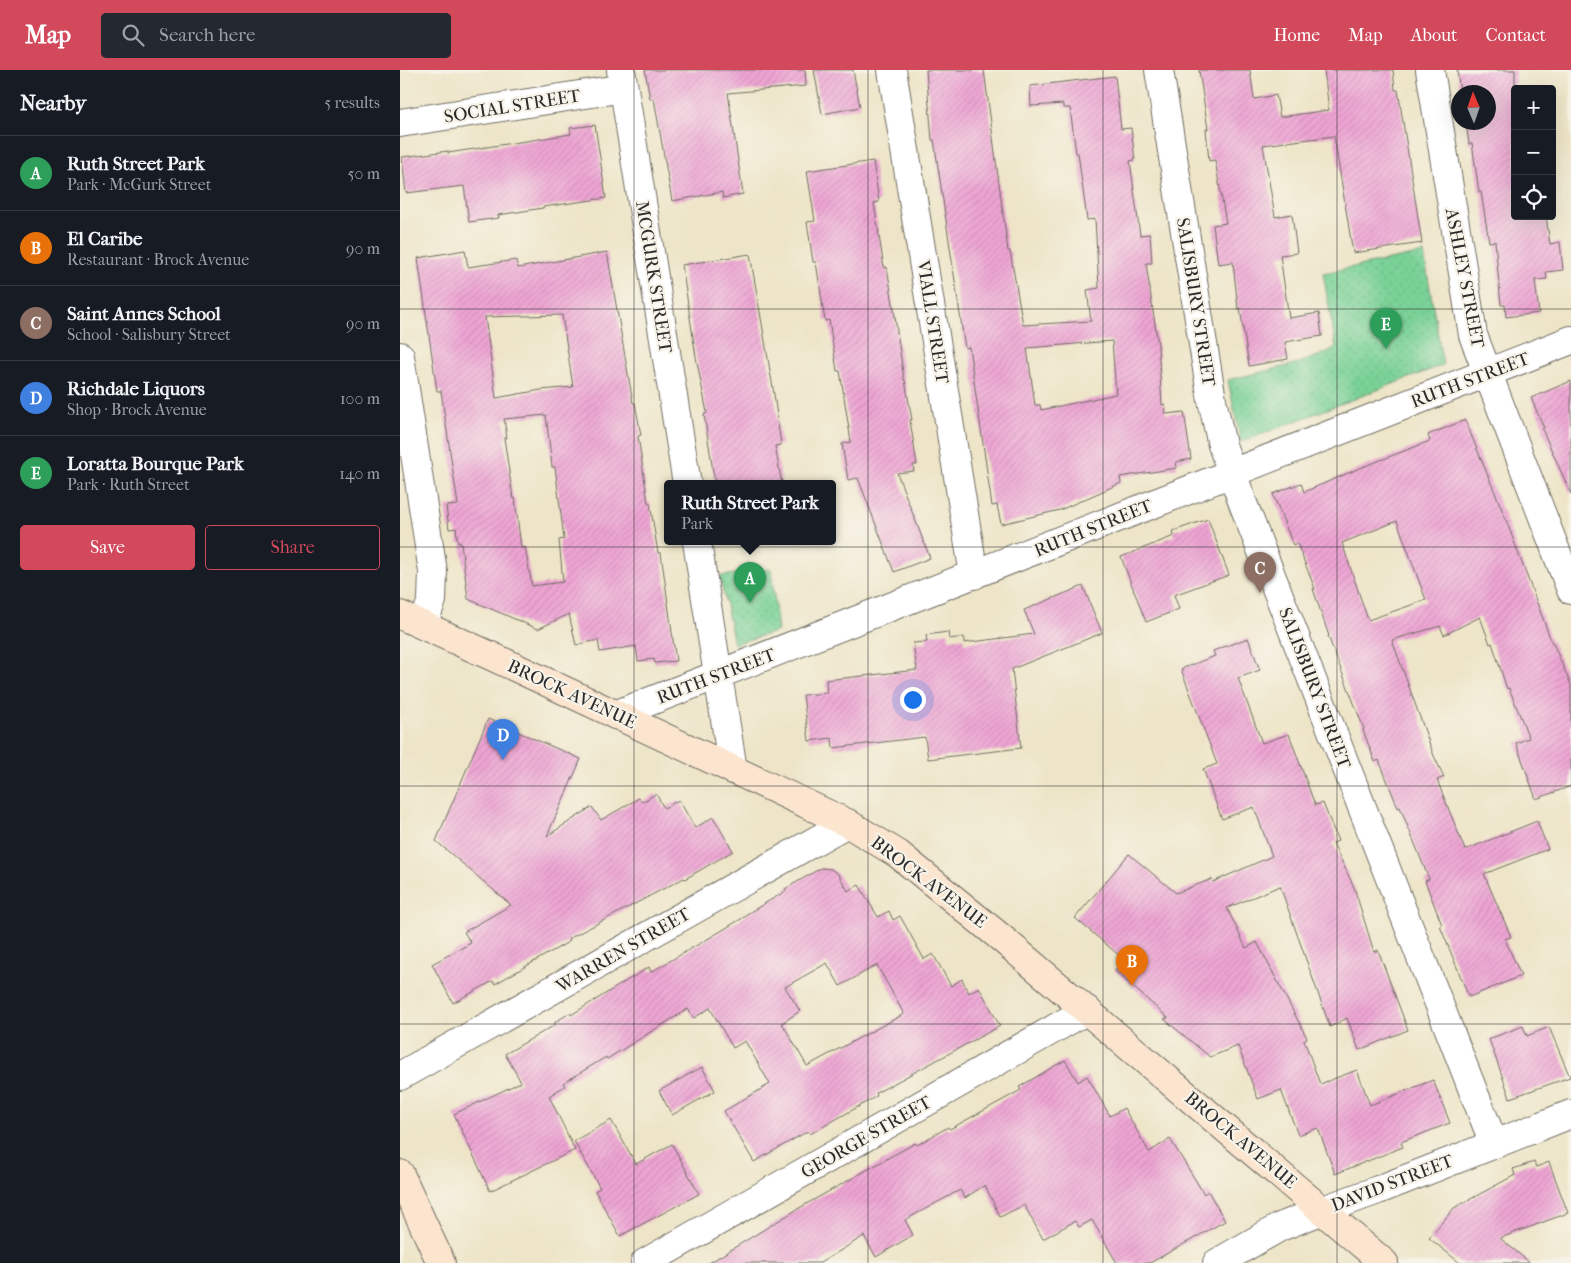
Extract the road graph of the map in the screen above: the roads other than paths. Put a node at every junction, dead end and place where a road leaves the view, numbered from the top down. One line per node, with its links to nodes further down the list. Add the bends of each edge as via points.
1 (892, 70): 12 (street, VIALL STREET)
2 (1159, 70): 9 (street, SALISBURY STREET, via 1212,400)
3 (1430, 70): 8 (street, ASHLEY STREET, via 1470,321)
4 (622, 79): 5 (street, SOCIAL STREET); 10 (street, MCGURK STREET)
5 (400, 123)
6 (1571, 340): 8 (street, RUTH STREET)
7 (400, 356): 14 (street, via 433,572 432,600)
8 (1486, 373): 9 (street, RUTH STREET); 13 (street, ASHLEY STREET)
9 (1232, 473): 12 (street, RUTH STREET); 22 (street, SALISBURY STREET)
10 (686, 480)
11 (697, 545): 15 (street)
12 (974, 575): 15 (street, RUTH STREET)
13 (1571, 590)
14 (412, 620): 16 (main road, BROCK AVENUE)
15 (718, 675): 16 (street, RUTH STREET); 17 (street)
16 (616, 715): 17 (main road, BROCK AVENUE)
17 (733, 770): 18 (main road, BROCK AVENUE)
18 (847, 823): 19 (main road, BROCK AVENUE, via 898,854); 20 (street, WARREN STREET)
19 (1087, 1010): 24 (main road, BROCK AVENUE); 26 (street, GEORGE STREET)
20 (400, 1076)
21 (1571, 1114): 22 (street, DAVID STREET)
22 (1494, 1144): 24 (street, DAVID STREET)
23 (400, 1174): 25 (main road)
24 (1323, 1210): 27 (street, DAVID STREET, via 1280,1227); 28 (main road, BROCK AVENUE)
25 (441, 1263)
26 (645, 1263)
27 (1217, 1263)
28 (1384, 1263)

